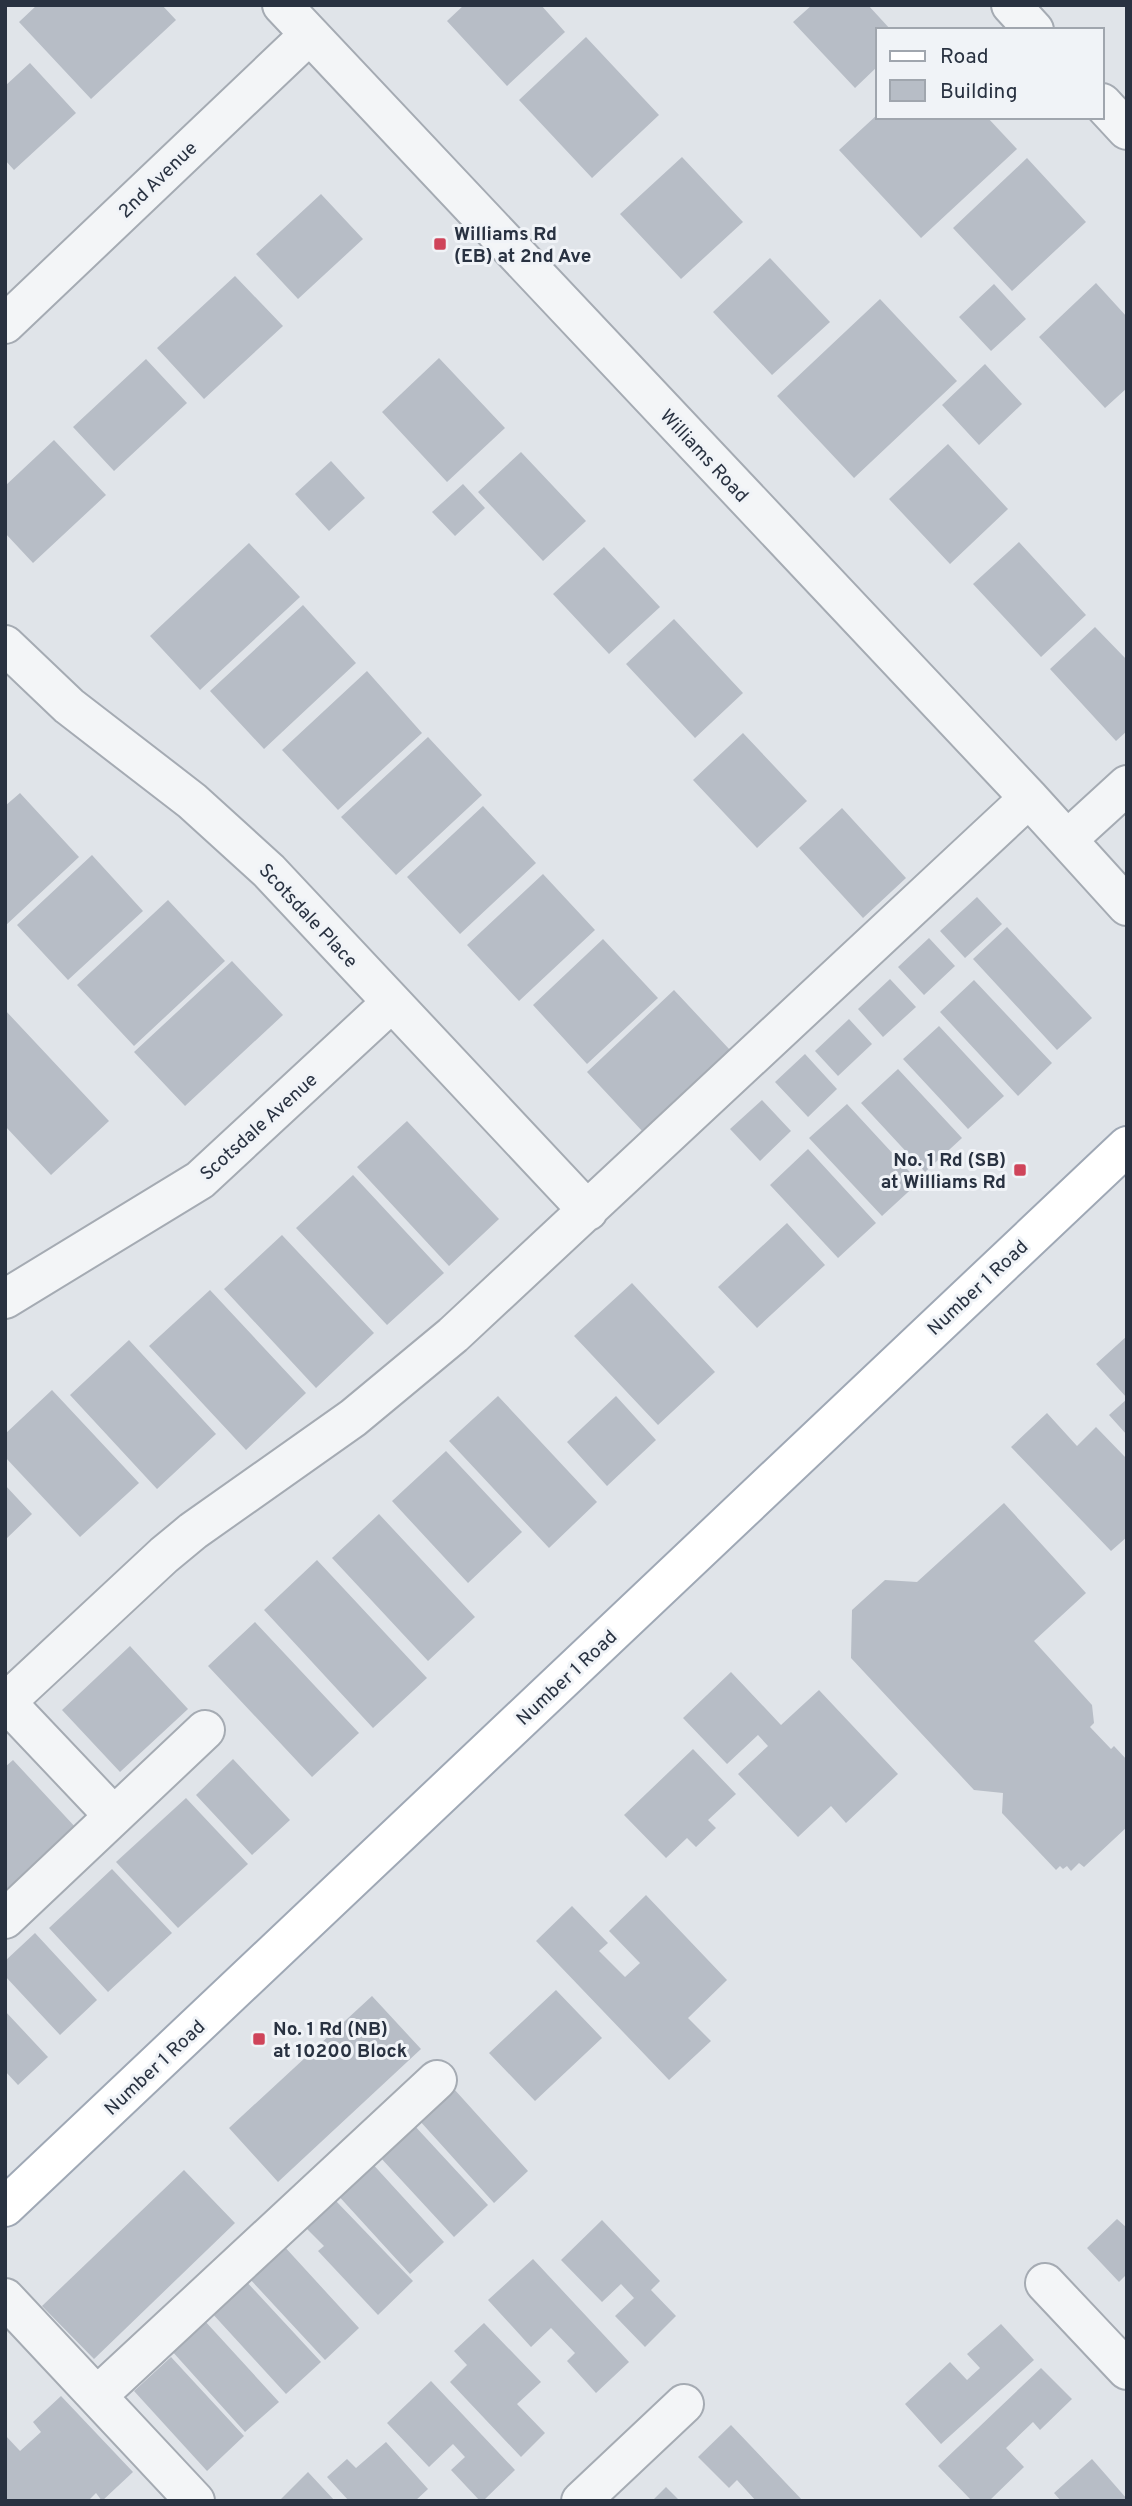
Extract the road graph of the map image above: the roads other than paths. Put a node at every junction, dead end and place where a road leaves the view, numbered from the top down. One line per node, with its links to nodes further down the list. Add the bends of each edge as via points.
1 (282, 5): 4 (street, Williams Road)
2 (1011, 5): 3 (street)
3 (1032, 28)
4 (309, 35): 7 (street, 2nd Avenue); 10 (street, Williams Road)
5 (1104, 105): 6 (street)
6 (1127, 130)
7 (5, 324)
8 (5, 645): 13 (street, Scotsdale Place, via 69,706 230,834)
9 (1127, 785): 11 (street)
10 (1029, 798): 11 (street, Williams Road); 15 (street)
11 (1068, 839): 12 (street, Williams Road)
12 (1127, 905)
13 (391, 1003): 15 (street, Scotsdale Place); 16 (street, Scotsdale Avenue, via 200,1180)
14 (1127, 1146): 22 (main road, Number 1 Road)
15 (588, 1211): 17 (street, via 453,1335 353,1418 232,1501 164,1555)
16 (5, 1299)
17 (6, 1702): 19 (street)
18 (205, 1730): 19 (street)
19 (114, 1816): 20 (street)
20 (5, 1919)
21 (438, 2080): 26 (street)
22 (5, 2207)
23 (1045, 2283): 25 (street)
24 (5, 2298): 26 (street)
25 (1127, 2370)
26 (97, 2396): 28 (street)
27 (684, 2404): 29 (street)
28 (195, 2501)
29 (581, 2501)

